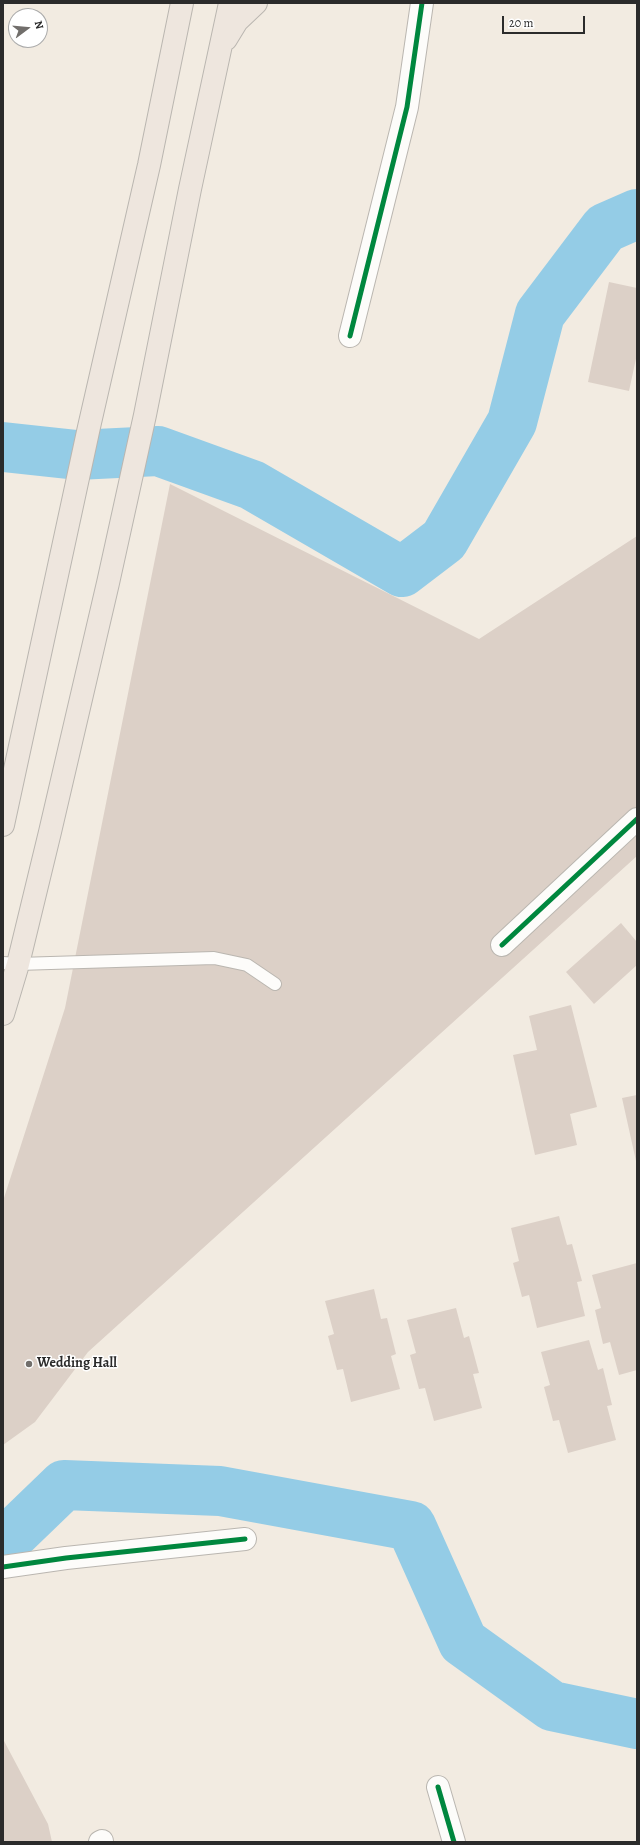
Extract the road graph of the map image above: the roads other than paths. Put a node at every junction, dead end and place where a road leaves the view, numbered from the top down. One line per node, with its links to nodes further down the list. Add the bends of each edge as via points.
1 (164, 3): 6 (main road)
2 (182, 3): 6 (main road)
3 (230, 3): 7 (main road)
4 (256, 3): 7 (main road, via 237,21)
5 (422, 3): 8 (street, via 407,107)
6 (178, 29): 10 (main road)
7 (221, 46): 12 (main road, via 145,414 52,824)
8 (350, 336)
9 (637, 819): 11 (street)
10 (3, 825)
11 (502, 945)
12 (10, 964): 13 (lane, via 214,958 248,965); 14 (main road)
13 (275, 984)
14 (3, 1014)
15 (245, 1539): 16 (street)
16 (3, 1567)
17 (438, 1787): 18 (street)
18 (454, 1842)

